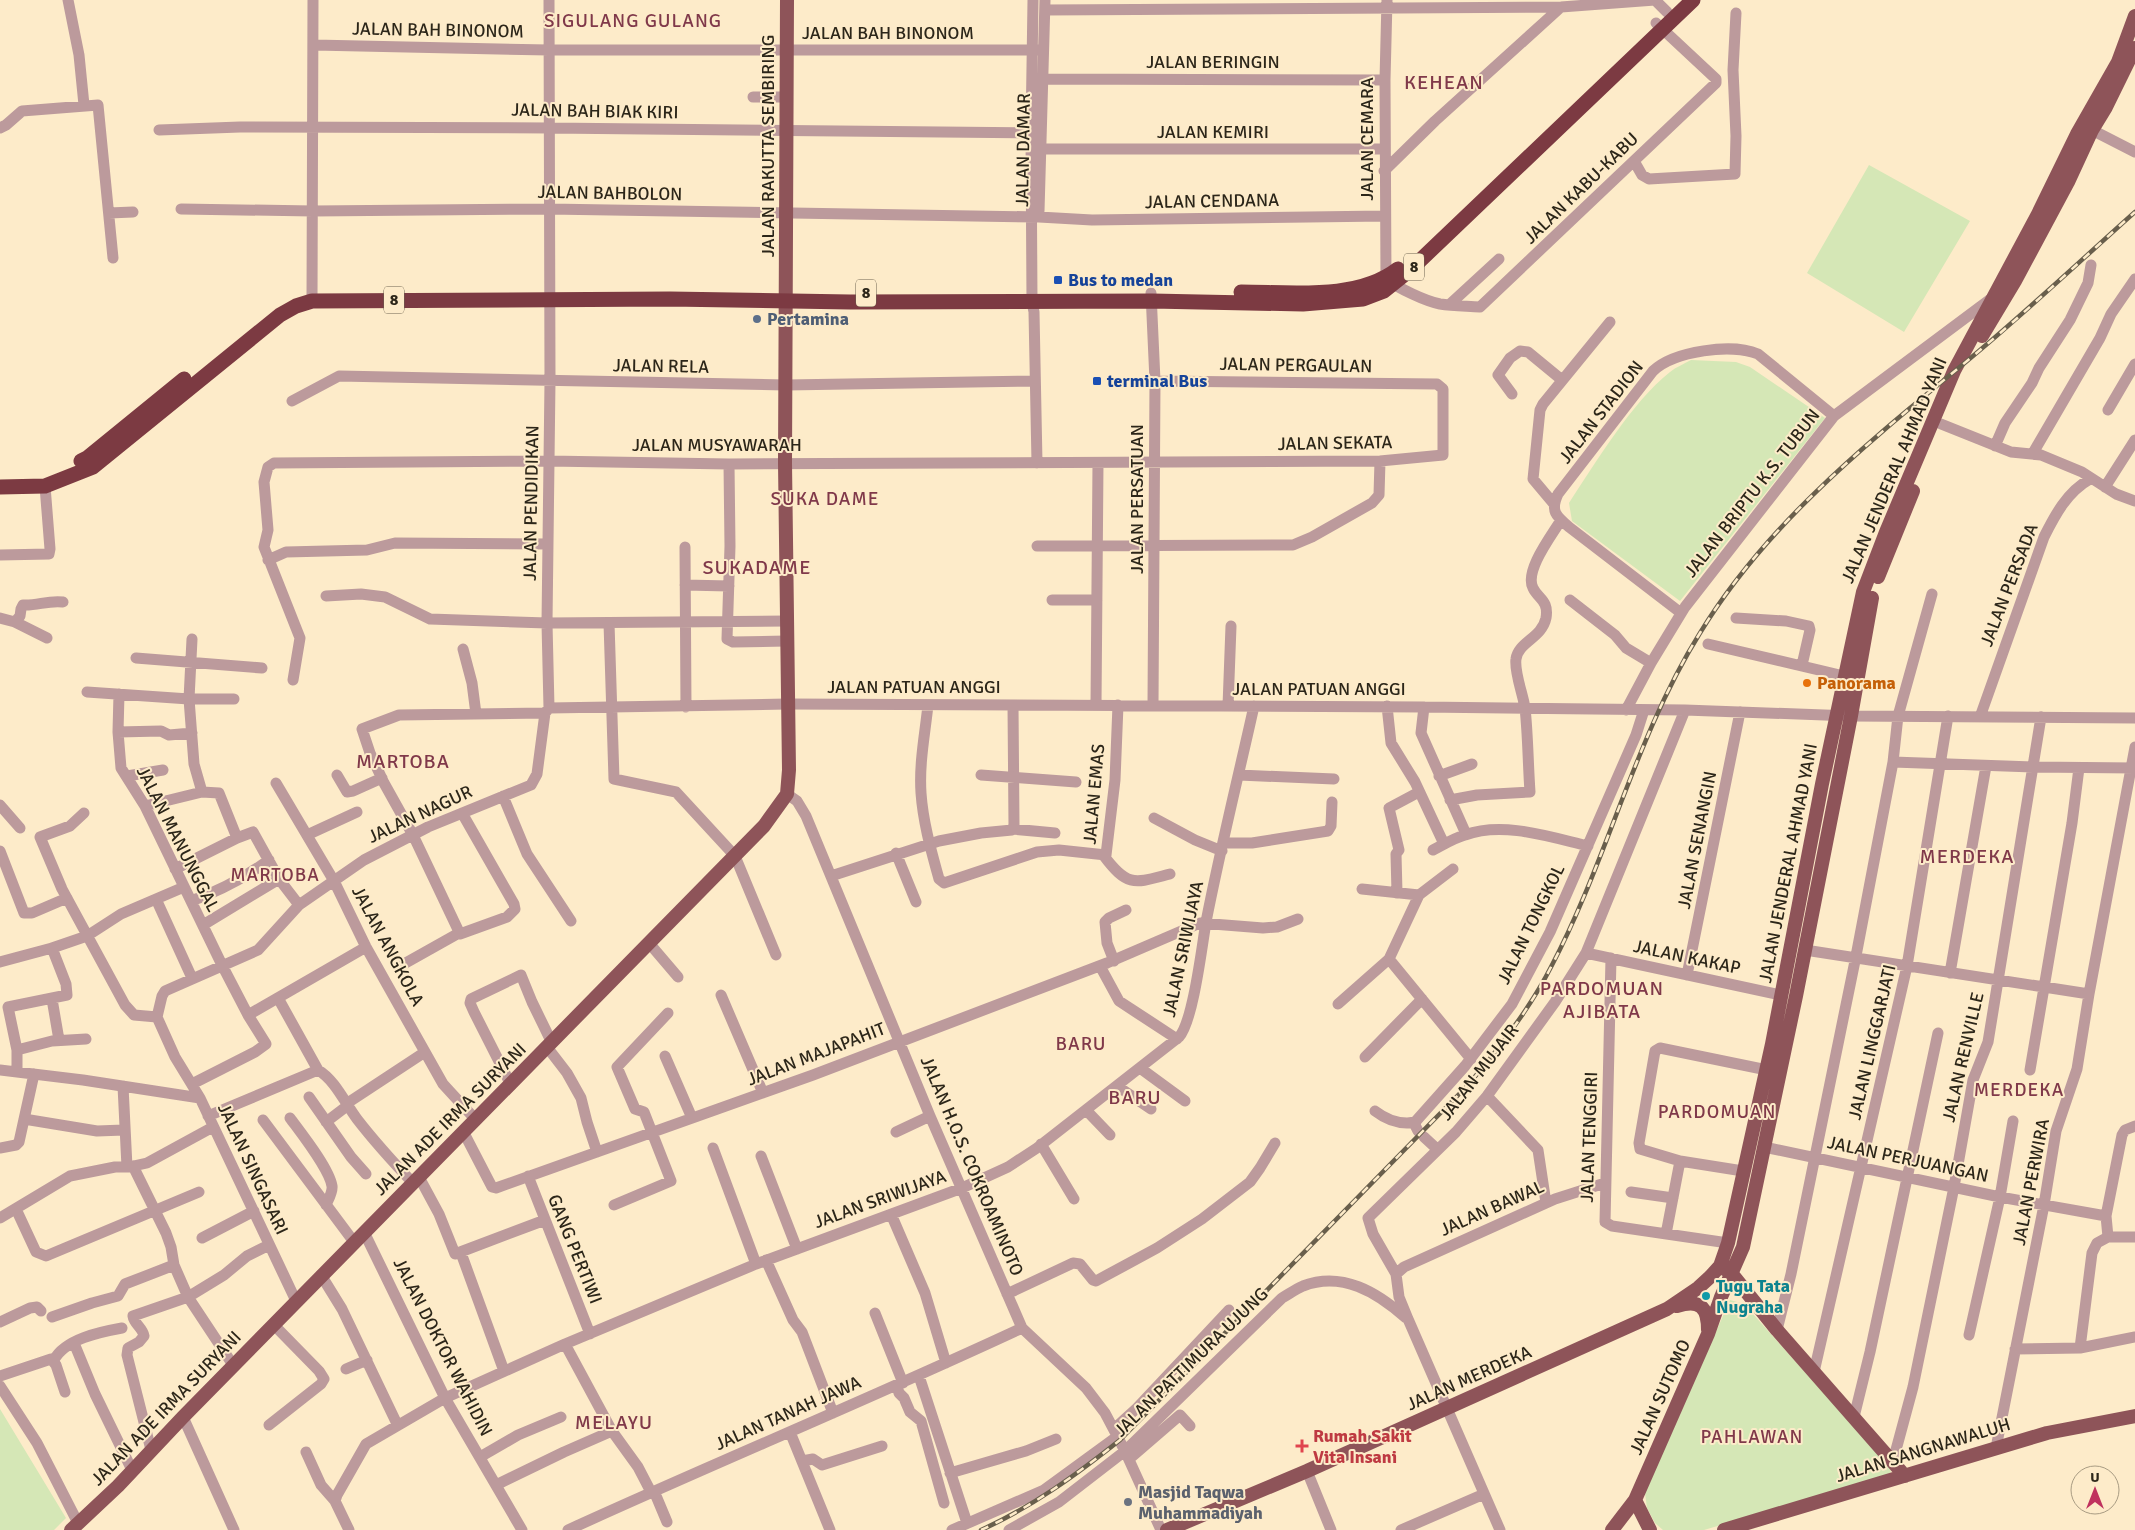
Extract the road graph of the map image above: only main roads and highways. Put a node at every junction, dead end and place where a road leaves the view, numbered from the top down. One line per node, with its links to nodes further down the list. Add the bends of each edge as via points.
1 (787, 0): 10 (main road, JALAN RAKUTTA SEMBIRING)
2 (1680, 0): 5 (highway, 8, via 1667,12)
3 (1693, 0): 5 (highway, 8)
4 (2135, 16): 6 (main road, JALAN JENDERAL AHMAD YANI)
5 (1660, 26): 10 (highway, 8, via 1411,257 1390,282 1337,292 1035,300)
6 (2133, 31): 8 (main road, JALAN JENDERAL AHMAD YANI)
7 (2135, 48): 8 (main road, JALAN JENDERAL AHMAD YANI)
8 (2101, 105): 13 (main road, JALAN JENDERAL AHMAD YANI, via 2068,182 1971,354); 13 (main road, JALAN JENDERAL AHMAD YANI, via 1954,371)
9 (312, 297): 10 (highway, 8, via 549,294); 11 (highway, 8, via 294,296 275,308 87,458 43,476); 12 (highway, 8, via 280,315 93,467 45,486)
10 (787, 297): 15 (main road, JALAN RAKUTTA SEMBIRING)
11 (0, 477)
12 (0, 487)
13 (1892, 532): 14 (main road, JALAN JENDERAL AHMAD YANI)
14 (1873, 576): 16 (main road, JALAN JENDERAL AHMAD YANI, via 1858,612); 17 (main road, JALAN JENDERAL AHMAD YANI)
15 (787, 794): 30 (main road, JALAN ADE IRMA SURYANI, via 764,826 735,856)
16 (1813, 829): 17 (main road); 18 (main road, JALAN JENDERAL AHMAD YANI)
17 (1828, 833): 19 (main road, JALAN JENDERAL AHMAD YANI)
18 (1792, 934): 19 (main road); 20 (main road, JALAN JENDERAL AHMAD YANI, via 1781,995)
19 (1806, 943): 20 (main road, JALAN JENDERAL AHMAD YANI)
20 (1779, 1045): 21 (main road, JALAN JENDERAL AHMAD YANI); 22 (main road, JALAN JENDERAL AHMAD YANI, via 1767,1070)
21 (1763, 1151): 22 (main road); 24 (main road, JALAN JENDERAL AHMAD YANI, via 1743,1247)
22 (1748, 1152): 23 (main road, JALAN JENDERAL AHMAD YANI)
23 (1720, 1266): 24 (main road); 25 (main road, JALAN MERDEKA, via 1698,1288)
24 (1732, 1274): 26 (main road, JALAN SUTOMO); 28 (main road)
25 (1667, 1309): 26 (main road, via 1693,1302 1700,1306 1706,1311); 31 (main road, JALAN MERDEKA, via 1307,1471)
26 (1708, 1334): 29 (main road, JALAN SUTOMO)
27 (2135, 1416): 28 (main road, JALAN SANGNAWALUH, via 2064,1428)
28 (1905, 1476): 34 (main road, JALAN SANGNAWALUH)
29 (1635, 1500): 32 (main road, JALAN SUTOMO); 33 (main road)
30 (75, 1526)
31 (1167, 1530)
32 (1612, 1530)
33 (1650, 1530)
34 (1724, 1530)

